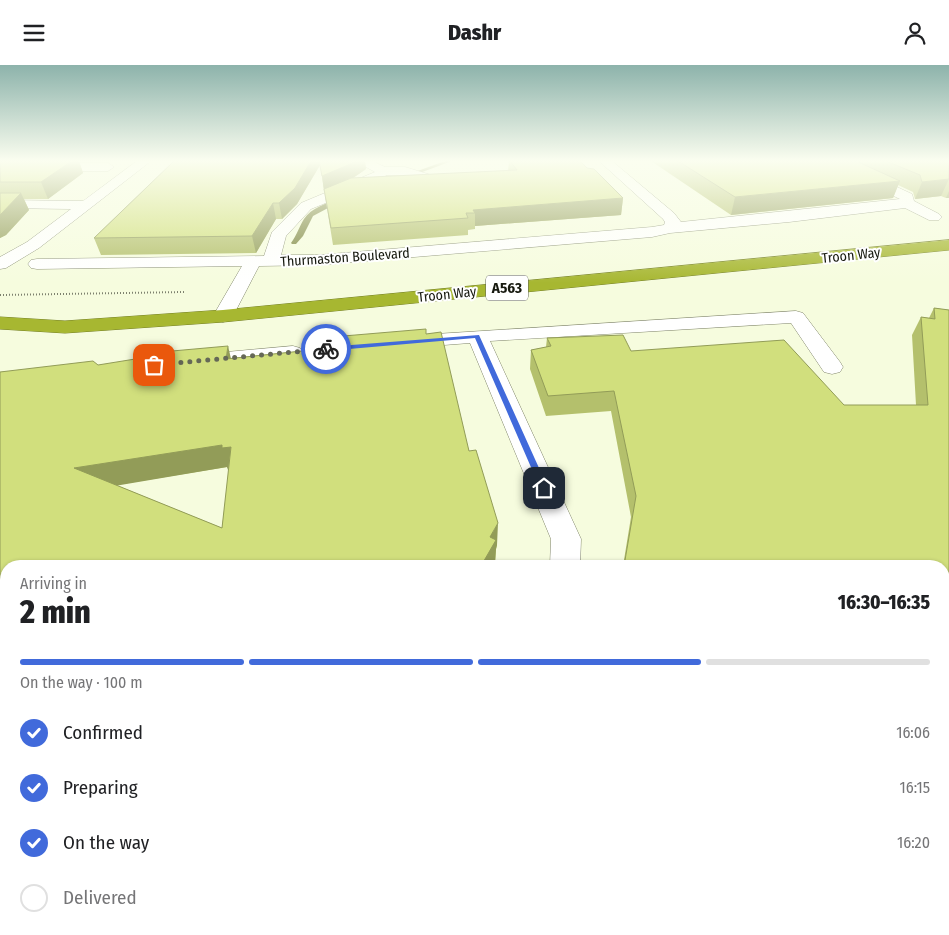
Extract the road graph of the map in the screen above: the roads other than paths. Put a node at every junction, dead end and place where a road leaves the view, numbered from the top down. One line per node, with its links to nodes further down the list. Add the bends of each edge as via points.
1 (91, 202): 6 (street)
2 (317, 202): 10 (street, via 306,206 278,235)
3 (652, 202): 8 (street, via 669,216 673,222)
4 (907, 203): 7 (street); 8 (street, Thurmaston Boulevard)
5 (0, 204): 6 (street)
6 (87, 205): 11 (street, via 33,245)
7 (934, 217)
8 (670, 228): 10 (street, Thurmaston Boulevard, via 420,252)
9 (949, 245): 13 (highway, Troon Way / A563)
10 (262, 262): 12 (street, Thurmaston Boulevard); 13 (street, via 237,291)
11 (0, 264)
12 (37, 264)
13 (223, 316): 15 (highway, Troon Way / A563)
14 (0, 323): 15 (highway, Troon Way / A563)
15 (65, 327): 17 (highway, Troon Way / A563)
16 (477, 336): 18 (street); 21 (street, via 796,317); 22 (street, via 566,539)
17 (0, 342)
18 (389, 344)
19 (311, 351): 20 (street)
20 (174, 363)
21 (832, 367)
22 (565, 560)

